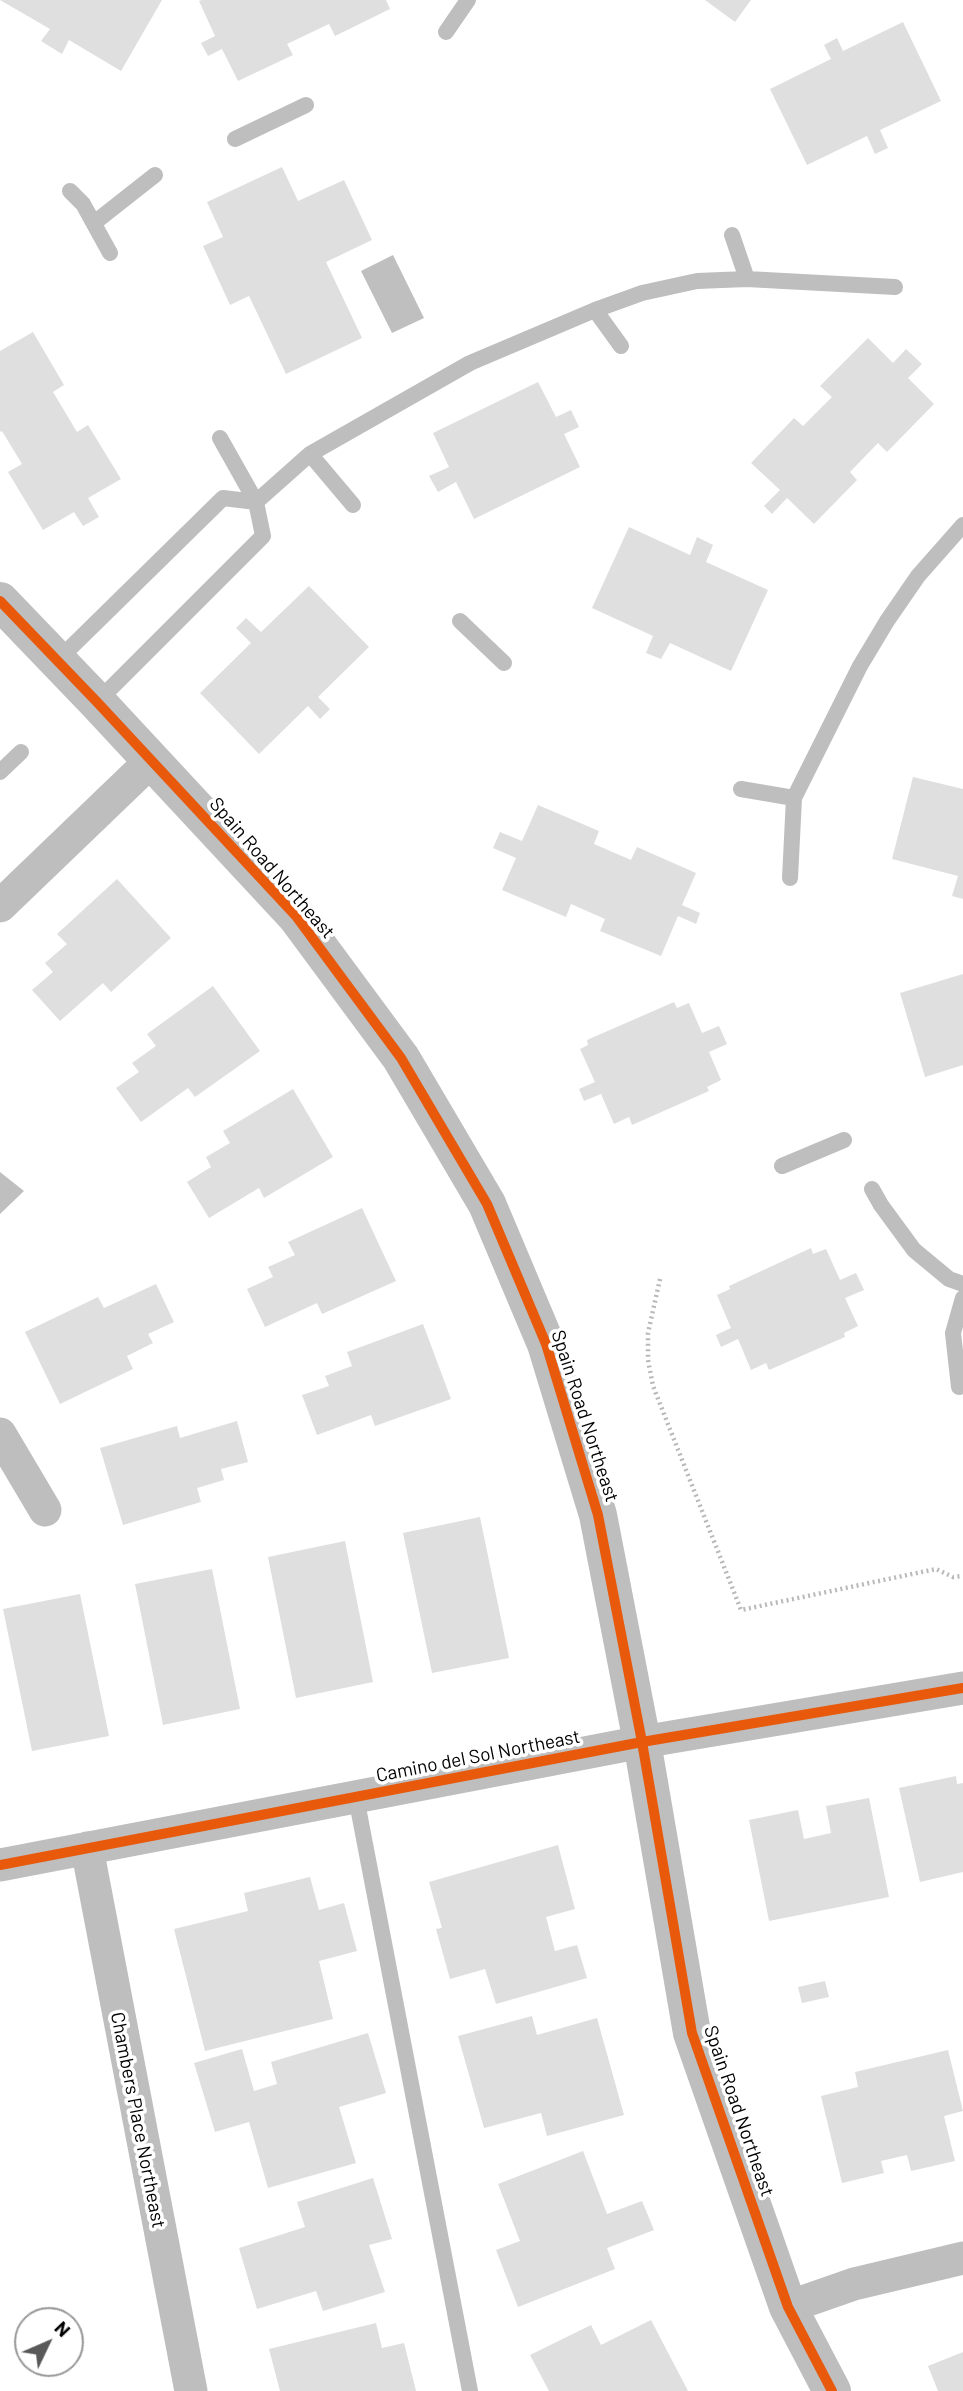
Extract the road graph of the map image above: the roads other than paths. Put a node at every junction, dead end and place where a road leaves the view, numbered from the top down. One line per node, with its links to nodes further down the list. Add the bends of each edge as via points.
1 (468, 0): 2 (lane)
2 (446, 32)
3 (306, 105): 4 (lane)
4 (235, 139)
5 (155, 175): 7 (lane)
6 (70, 191): 7 (lane)
7 (94, 223): 9 (lane)
8 (732, 235): 10 (lane)
9 (110, 253)
10 (747, 279): 11 (lane); 12 (lane, via 697,281)
11 (895, 287)
12 (595, 310): 13 (lane); 15 (lane, via 470,363)
13 (621, 346)
14 (220, 438): 16 (lane)
15 (310, 454): 16 (lane); 17 (lane)
16 (256, 502): 21 (lane, via 223,498); 23 (lane, via 262,536)
17 (353, 505)
18 (963, 525): 28 (lane, via 918,576 887,621)
19 (0, 601): 21 (street, Spain Road Northeast)
20 (460, 621): 22 (lane)
21 (57, 661): 23 (street, Spain Road Northeast)
22 (504, 663)
23 (97, 702): 25 (street, Spain Road Northeast)
24 (21, 752): 26 (lane)
25 (152, 760): 30 (street); 40 (street, Spain Road Northeast, via 296,916 401,1058 487,1204 545,1344 598,1515)
26 (0, 772)
27 (741, 789): 28 (lane)
28 (794, 799): 29 (lane)
29 (790, 878)
30 (0, 906)
31 (844, 1140): 32 (lane)
32 (782, 1166)
33 (872, 1189): 34 (lane, via 914,1250 949,1279)
34 (963, 1284)
35 (963, 1298): 36 (lane, via 953,1333)
36 (959, 1387)
37 (0, 1434): 38 (street)
38 (45, 1510)
39 (963, 1688): 40 (street, Camino del Sol Northeast)
40 (642, 1742): 41 (street, Camino del Sol Northeast); 45 (street, Spain Road Northeast, via 692,2034)
41 (356, 1797): 42 (street, Camino del Sol Northeast); 47 (lane)
42 (87, 1848): 43 (street, Camino del Sol Northeast); 46 (street, Chambers Place Northeast)
43 (0, 1865)
44 (963, 2259): 45 (street, via 854,2284)
45 (788, 2307): 48 (street, Spain Road Northeast)
46 (191, 2391)
47 (470, 2391)
48 (832, 2391)

